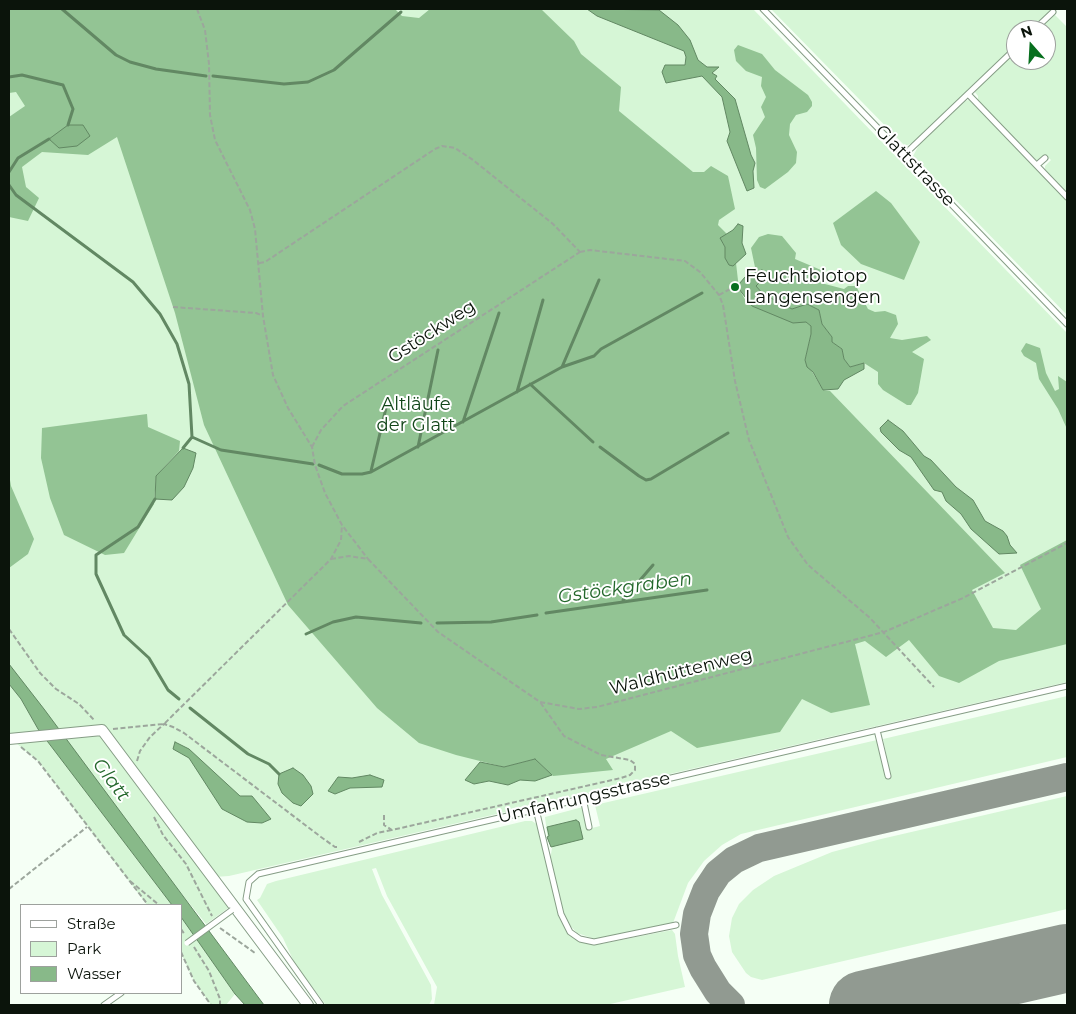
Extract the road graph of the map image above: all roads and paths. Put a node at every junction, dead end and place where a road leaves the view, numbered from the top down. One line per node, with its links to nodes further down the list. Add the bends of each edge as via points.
1 (197, 9): 12 (path, via 209,64 210,115 215,140 250,210)
2 (763, 9): 7 (lane, Glattstrasse)
3 (1053, 12): 4 (lane)
4 (1045, 20)
5 (1006, 58): 6 (lane)
6 (968, 94): 7 (lane); 9 (lane)
7 (904, 155): 17 (lane, Glattstrasse)
8 (1045, 158): 9 (lane)
9 (1037, 165): 10 (lane)
10 (1067, 197)
11 (580, 252): 12 (path, via 538,212 473,160 455,148 442,146); 14 (path, via 590,250 685,261 700,272); 18 (path, Gstöckweg, via 343,406 321,430)
12 (259, 263): 16 (path)
13 (732, 288): 14 (path)
14 (719, 295): 24 (path, via 749,440 788,537 808,565)
15 (173, 307): 16 (path)
16 (263, 316): 18 (path, via 274,375 288,408)
17 (1067, 324)
18 (312, 447): 19 (path, Waldhüttenweg, via 325,493)
19 (342, 525): 21 (path, via 341,540); 22 (path, Waldhüttenweg)
20 (1067, 543): 24 (path, Waldhüttenweg, via 963,598)
21 (331, 559): 22 (path, via 349,556); 28 (path)
22 (368, 559): 27 (path, Waldhüttenweg, via 438,632)
23 (9, 629): 29 (path, via 40,673 86,711)
24 (884, 632): 26 (path); 27 (path, Waldhüttenweg, via 597,706 566,708)
25 (1067, 686): 30 (lane, Umfahrungsstrasse)
26 (934, 687)
27 (540, 702): 41 (path, via 564,736 601,755 630,760 635,764 635,770 621,778)
28 (164, 724): 29 (path); 33 (path, via 140,751 136,765); 44 (path, via 184,733 335,847)
29 (102, 730): 31 (street); 33 (street)
30 (877, 730): 32 (lane); 34 (lane, Umfahrungsstrasse)
31 (10, 739): 39 (path, via 38,762)
32 (888, 776)
33 (138, 777): 50 (street)
34 (582, 798): 35 (lane, Umfahrungsstrasse); 40 (lane)
35 (536, 809): 47 (lane, Umfahrungsstrasse, via 258,874 249,882); 52 (lane, via 561,914 570,932 580,939 604,941)
36 (152, 814): 51 (path, via 163,836 186,864)
37 (384, 815): 38 (path)
38 (384, 825): 41 (path); 42 (path)
39 (87, 826): 45 (path); 46 (path)
40 (589, 827)
41 (392, 830): 42 (path)
42 (377, 833): 43 (path)
43 (351, 844)
44 (343, 846)
45 (127, 878): 48 (path); 49 (path)
46 (9, 889)
47 (246, 899): 50 (lane); 63 (lane)
48 (147, 904)
49 (158, 904)
50 (233, 908): 55 (lane, bridge); 62 (street)
51 (214, 920)
52 (676, 925)
53 (220, 928): 57 (path)
54 (182, 930): 61 (path, via 210,971)
55 (182, 946)
56 (182, 954): 60 (path, via 194,981)
57 (260, 956)
58 (120, 994): 59 (lane)
59 (104, 1005)
60 (211, 1005)
61 (220, 1005)
62 (308, 1005)
63 (321, 1005)

